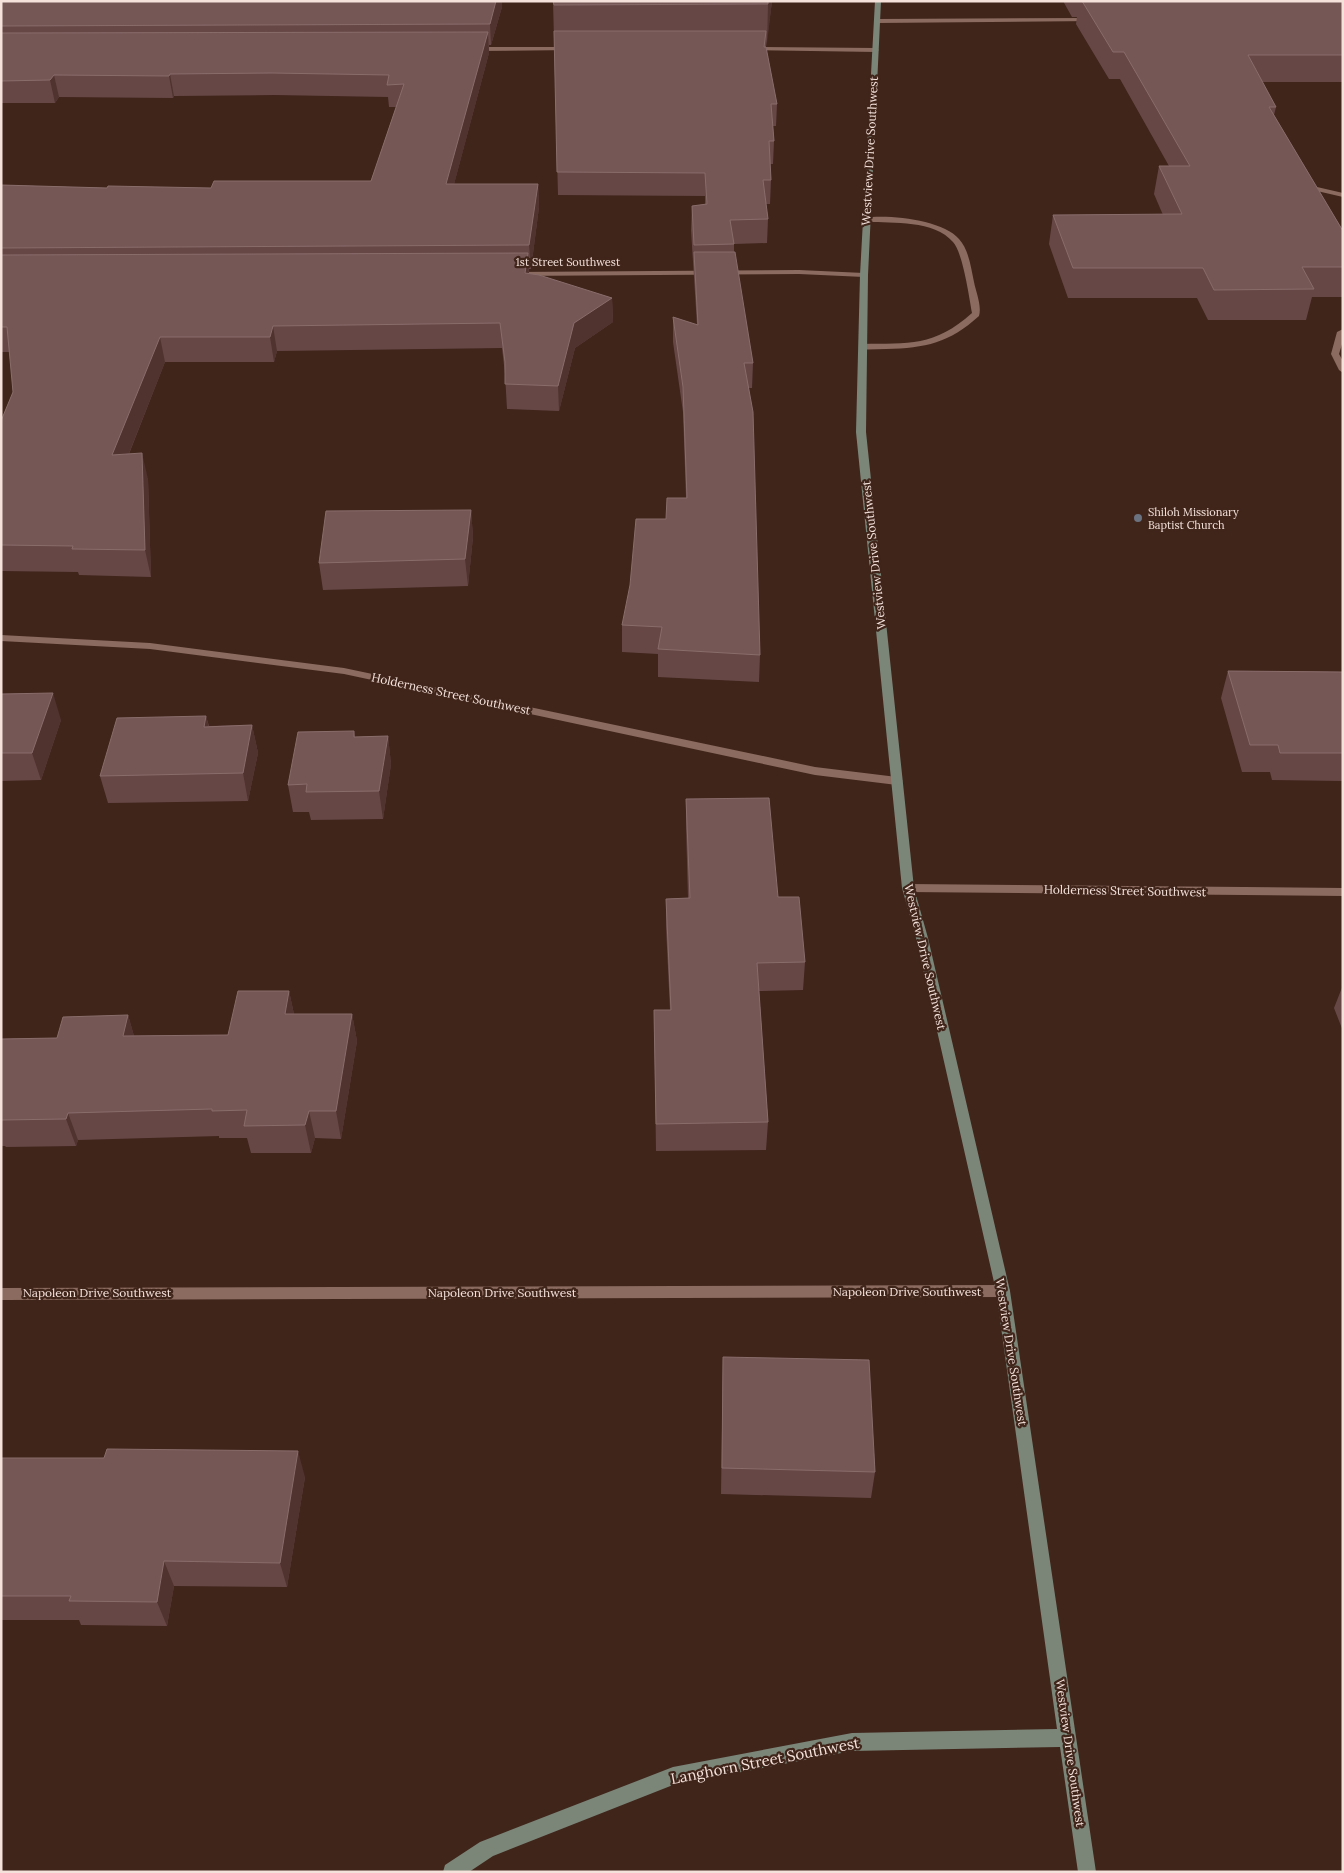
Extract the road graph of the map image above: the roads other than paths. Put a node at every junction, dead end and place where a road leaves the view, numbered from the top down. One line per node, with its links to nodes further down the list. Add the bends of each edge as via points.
1 (878, 1): 3 (street, Westview Drive Southwest)
2 (1098, 20): 3 (street)
3 (877, 21): 7 (street, Westview Drive Southwest)
4 (738, 48): 7 (street)
5 (579, 49): 6 (street)
6 (469, 50)
7 (876, 50): 10 (street, Westview Drive Southwest)
8 (1307, 186): 9 (street)
9 (1343, 194)
10 (867, 220): 12 (street, Westview Drive Southwest); 14 (street, via 912,222 942,230 957,240 971,284 976,314 941,339 917,344)
11 (500, 274): 12 (street, 1st Street Southwest, via 800,272)
12 (864, 275): 14 (street, Westview Drive Southwest)
13 (1343, 331): 15 (street, via 1335,354)
14 (862, 347): 17 (street, Westview Drive Southwest, via 861,432)
15 (1343, 370)
16 (1, 638): 17 (street, Holderness Street Southwest, via 150,646 344,671 815,771)
17 (897, 781): 18 (street, Westview Drive Southwest)
18 (908, 888): 19 (street, Holderness Street Southwest); 20 (street, Westview Drive Southwest)
19 (1343, 892)
20 (1003, 1291): 21 (street, Napoleon Drive Southwest); 22 (street, Westview Drive Southwest)
21 (1, 1294)
22 (1068, 1738): 23 (street, Langhorn Street Southwest, via 852,1742 673,1776 487,1849); 24 (street, Westview Drive Southwest)
23 (452, 1872)
24 (1087, 1872)

